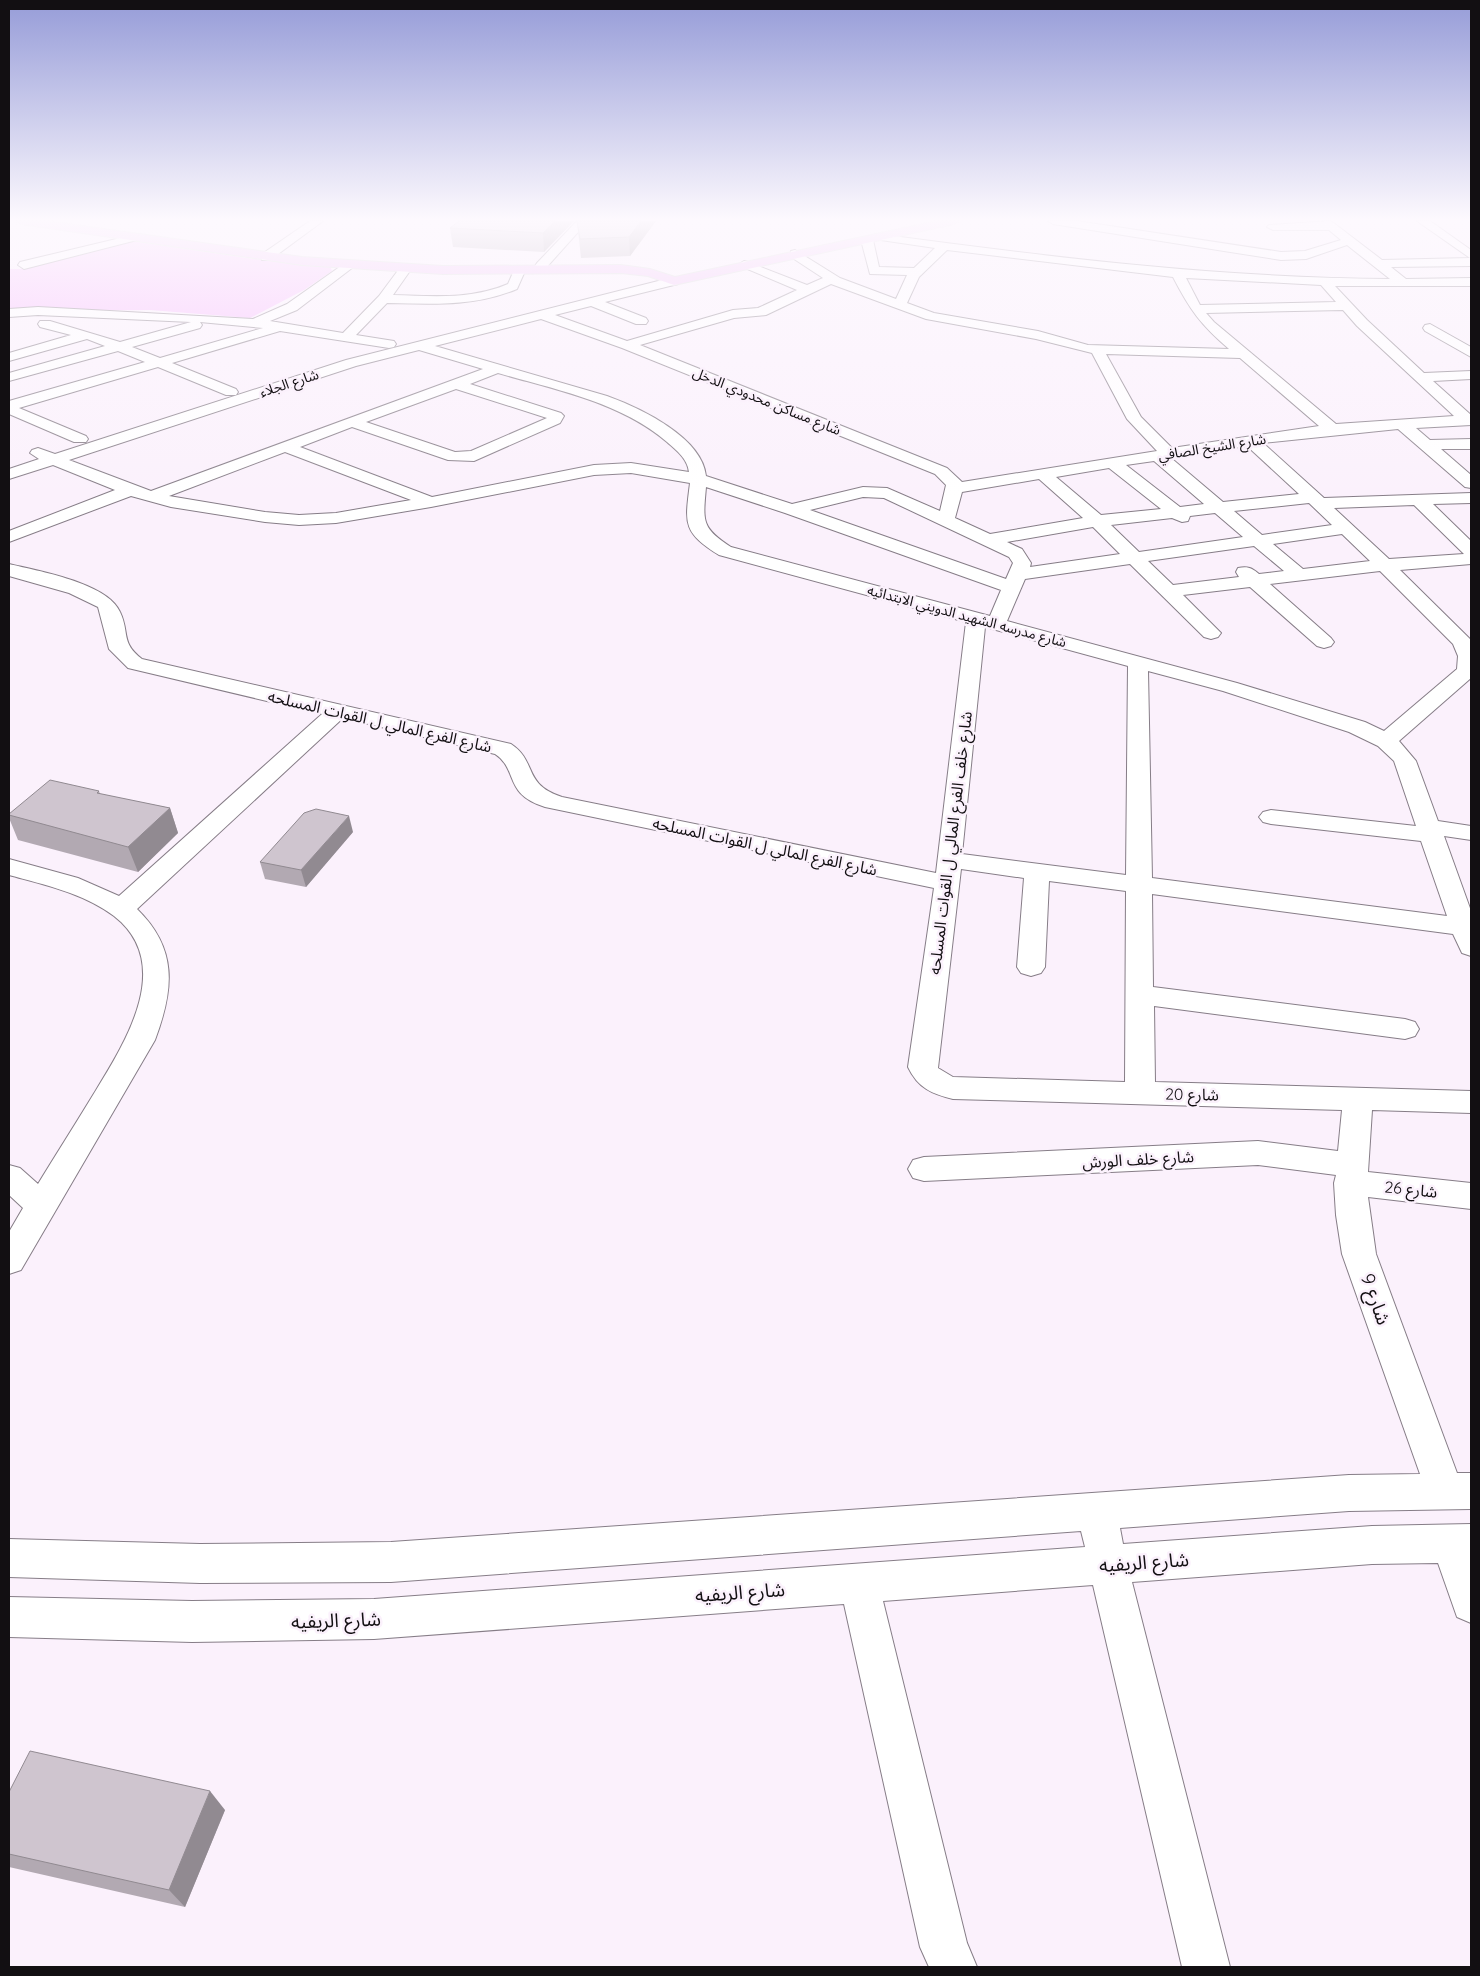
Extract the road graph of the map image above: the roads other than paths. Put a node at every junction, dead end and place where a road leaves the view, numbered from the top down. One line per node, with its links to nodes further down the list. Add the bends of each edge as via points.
1 (80, 313): 14 (street)
2 (276, 313): 19 (street)
3 (370, 313): 27 (street)
4 (435, 313): 24 (street)
5 (481, 313): 17 (street)
6 (482, 313): 24 (street, شارع الجلاء)
7 (499, 313): 17 (street, شارع الجلاء)
8 (552, 313): 29 (street, شارع مساكن محدودي الدخل)
9 (620, 313): 18 (street)
10 (744, 313): 21 (street)
11 (923, 313): 31 (street)
12 (1199, 313): 33 (street)
13 (1353, 313): 41 (street)
14 (95, 314): 15 (street); 22 (street)
15 (219, 318): 19 (street); 30 (street)
16 (9, 319): 22 (street)
17 (485, 320): 24 (street, شارع الجلاء)
18 (640, 321)
19 (254, 322): 20 (street)
20 (282, 326): 27 (street); 36 (street)
21 (689, 327): 26 (street); 29 (street)
22 (63, 328): 25 (street)
23 (1430, 328): 32 (street)
24 (429, 329): 28 (street, شارع الجلاء); 37 (street, شارع مدرسه الشهيد الدويني الابتدائيه); 57 (street, شارع الجلاء, via 336,368)
25 (87, 334): 30 (street); 34 (street)
26 (717, 334)
27 (346, 337): 28 (street)
28 (389, 344): 43 (street, شارع الجلاء)
29 (627, 345): 64 (street, شارع مساكن محدودي الدخل, via 941,471 952,479)
30 (118, 346): 35 (street); 36 (street)
31 (1097, 350): 33 (street); 56 (street, via 1135,418)
32 (1471, 353)
33 (1243, 354): 49 (street)
34 (9, 357)
35 (68, 360): 39 (street); 40 (street)
36 (160, 363): 40 (street); 43 (street)
37 (498, 368): 42 (street); 62 (street, شارع مدرسه الشهيد الدويني الابتدائيه, via 602,398 642,415 664,429 691,455)
38 (1471, 375): 41 (street)
39 (9, 377)
40 (106, 378): 44 (street)
41 (1420, 378): 45 (street)
42 (456, 384): 46 (street); 46 (street, via 556,416 555,420 463,458)
43 (231, 392): 50 (street, شارع الجلاء)
44 (9, 407): 50 (street)
45 (1469, 420): 47 (street, شارع الشيخ الصافي)
46 (351, 422): 54 (street)
47 (1437, 422): 48 (street, شارع الشيخ الصافي); 52 (street)
48 (1402, 424): 49 (street, شارع الشيخ الصافي); 53 (street)
49 (1332, 429): 51 (street, شارع الشيخ الصافي)
50 (80, 440): 55 (street, شارع الجلاء)
51 (1251, 440): 56 (street, شارع الشيخ الصافي); 68 (street)
52 (1467, 444): 53 (street)
53 (1427, 445): 63 (street)
54 (285, 447): 66 (street); 70 (street)
55 (38, 453): 57 (street); 58 (street, شارع الجلاء)
56 (1163, 455): 59 (street, شارع الشيخ الصافي); 71 (street)
57 (54, 459): 60 (street, شارع الجلاء); 65 (street)
58 (9, 462)
59 (1113, 463): 61 (street, شارع الشيخ الصافي); 73 (street)
60 (9, 474)
61 (1043, 474): 64 (street, شارع الشيخ الصافي); 75 (street)
62 (697, 479): 70 (street, via 651,470 611,468); 72 (street); 90 (street, شارع مدرسه الشهيد الدويني الابتدائيه, via 696,529 712,545 725,552)
63 (1471, 483)
64 (955, 488): 74 (street)
65 (130, 490): 66 (street); 77 (street)
66 (150, 497): 70 (street, via 299,520 336,518)
67 (1471, 498): 69 (street)
68 (1318, 500): 69 (street); 71 (street); 76 (street)
69 (1419, 500): 81 (street)
70 (431, 502)
71 (1218, 507): 73 (street); 79 (street)
72 (791, 509): 74 (street, via 879,491); 87 (street)
73 (1174, 511): 75 (street); 80 (street)
74 (946, 521): 78 (street)
75 (1096, 521): 78 (street); 82 (street)
76 (1347, 528): 79 (street); 84 (street)
77 (9, 537)
78 (988, 540): 87 (street, via 1020,556 1022,563)
79 (1258, 540): 80 (street); 86 (street)
80 (1216, 546): 82 (street); 88 (street)
81 (1471, 552)
82 (1134, 557): 87 (street); 89 (street)
83 (1471, 559): 84 (street)
84 (1385, 565): 86 (street); 93 (street, via 1462,641)
85 (9, 570): 95 (street, شارع الفرع المالي ل القوات المسلحه, via 101,599 109,609 117,648 135,664)
86 (1299, 575): 88 (street)
87 (1015, 580): 90 (street, شارع خلف الفرع المالي ل القوات المسلحه)
88 (1254, 580): 89 (street); 92 (street)
89 (1168, 591): 91 (street)
90 (986, 621): 94 (street, شارع مدرسه الشهيد الدويني الابتدائيه); 101 (street, شارع خلف الفرع المالي ل القوات المسلحه)
91 (1211, 633)
92 (1324, 642)
93 (1471, 661): 96 (street, via 1467,671)
94 (1138, 662): 96 (street, شارع مدرسه الشهيد الدويني الابتدائيه, via 1357,726); 103 (street)
95 (338, 711): 101 (street, شارع الفرع المالي ل القوات المسلحه, via 503,749 512,754 526,786 544,799 558,803); 104 (street)
96 (1386, 741): 98 (street, شارع مدرسه الشهيد الدويني الابتدائيه, via 1405,761)
97 (1271, 817): 98 (street)
98 (1430, 831): 99 (street); 105 (street, شارع مدرسه الشهيد الدويني الابتدائيه)
99 (1471, 833)
100 (9, 867): 104 (street, via 84,889)
101 (948, 871): 102 (street, شارع الفرع المالي ل القوات المسلحه); 109 (street, شارع خلف الفرع المالي ل القوات المسلحه)
102 (1036, 872): 103 (street, شارع الفرع المالي ل القوات المسلحه); 106 (street)
103 (1138, 885): 105 (street, شارع الفرع المالي ل القوات المسلحه); 107 (street)
104 (121, 909): 117 (street, via 138,925 150,944 156,965 157,988 152,1014 141,1040)
105 (1469, 934)
106 (1030, 967)
107 (1138, 994): 108 (street); 110 (street)
108 (1405, 1029)
109 (923, 1066): 110 (street, شارع 20, via 933,1081 953,1088)
110 (1140, 1093): 111 (street, شارع 20)
111 (1358, 1099): 112 (street, شارع 20); 114 (street, شارع 9)
112 (1471, 1102)
113 (924, 1169): 114 (street, شارع خلف الورش, via 1258,1153 1285,1155)
114 (1351, 1174): 116 (street, شارع 26); 119 (street, شارع 9, via 1353,1229 1360,1254)
115 (9, 1177): 117 (street)
116 (1471, 1196)
117 (42, 1206): 118 (street)
118 (9, 1260)
119 (1458, 1491): 120 (street, via 1349,1493)
120 (1097, 1512): 122 (street, via 391,1562 249,1566 108,1564); 123 (street)
121 (1461, 1543): 123 (street, شارع الريفيه, via 1372,1546); 125 (street)
122 (9, 1558)
123 (1108, 1565): 124 (street, شارع الريفيه); 128 (street)
124 (859, 1583): 126 (street, شارع الريفيه, via 374,1619 250,1623); 127 (street, via 944,1948)
125 (1471, 1603)
126 (9, 1617)
127 (953, 1967)
128 (1206, 1967)

